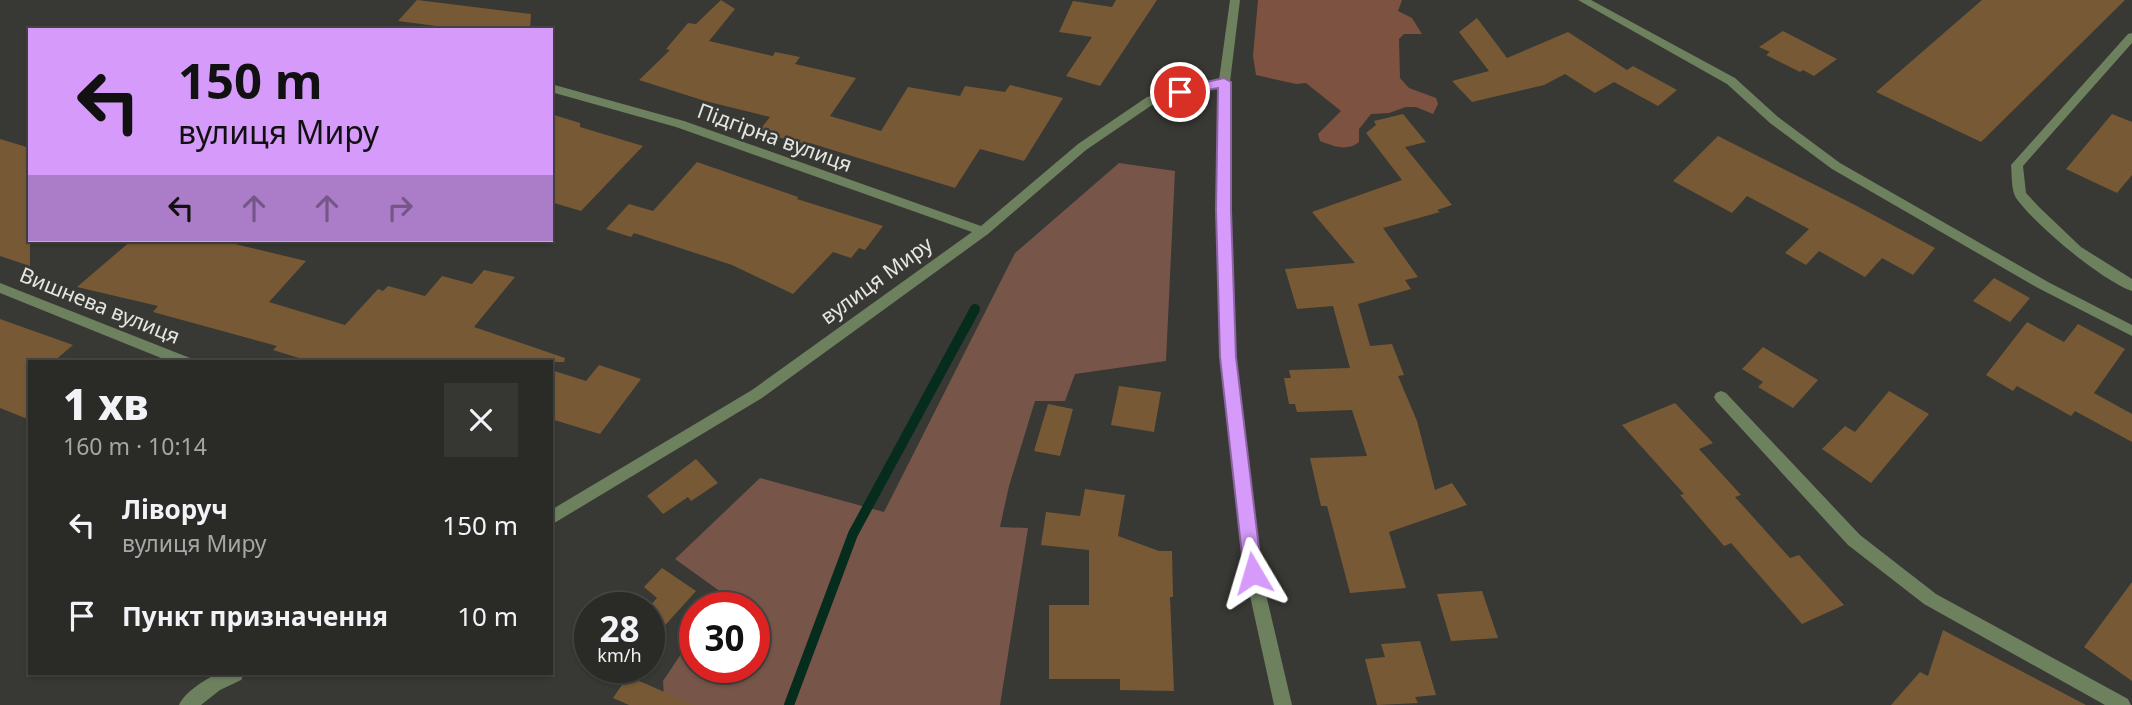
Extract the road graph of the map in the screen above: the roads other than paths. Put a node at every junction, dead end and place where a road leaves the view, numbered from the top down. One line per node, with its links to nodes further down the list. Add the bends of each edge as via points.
1 (1235, 0): 4 (street)
2 (1583, 0): 9 (street, via 1731,81 1774,120 1847,173)
3 (2132, 36): 7 (street, via 2017,165 2020,194 2035,210 2076,250)
4 (1224, 82): 6 (street, вулиця Миру, via 1151,100 1082,147); 15 (street, via 1228,357 1253,573)
5 (553, 89): 6 (street, Підгірна вулиця, via 680,124)
6 (983, 231): 12 (street, вулиця Миру, via 757,394)
7 (2132, 286)
8 (0, 288): 10 (street, Вишнева вулиця)
9 (2132, 331)
10 (179, 360)
11 (1721, 397): 16 (street, via 1854,540 1930,599)
12 (554, 514)
13 (232, 675): 14 (street)
14 (188, 705)
15 (1283, 705)
16 (2122, 705)

